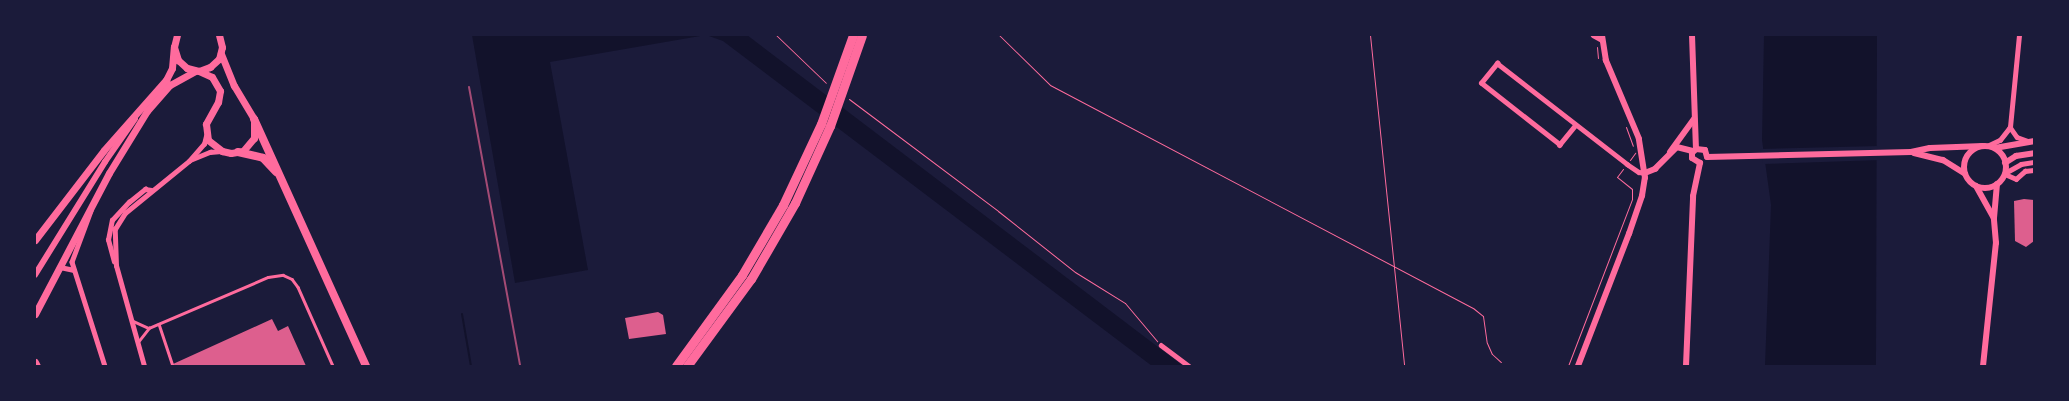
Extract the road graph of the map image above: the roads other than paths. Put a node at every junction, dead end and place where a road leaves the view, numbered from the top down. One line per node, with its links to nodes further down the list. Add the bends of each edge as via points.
1 (219, 35): 8 (main road)
2 (853, 35): 54 (highway, via 821,124 783,205 742,275)
3 (862, 35): 55 (highway, via 830,126 795,203 751,279)
4 (1692, 35): 12 (main road)
5 (2019, 35): 14 (street)
6 (1598, 37): 31 (street, via 1639,139)
7 (175, 39): 9 (main road, via 180,63); 10 (main road, via 169,74)
8 (221, 53): 9 (main road, via 214,65); 11 (main road, via 234,86)
9 (197, 71): 10 (main road, via 170,85); 15 (main road, via 212,77 220,90 218,102 206,124)
10 (145, 109): 37 (main road); 39 (main road, via 104,150); 42 (street, via 112,151)
11 (254, 119): 21 (main road, via 254,138 247,148); 34 (highway)
12 (1694, 119): 19 (main road); 22 (main road)
13 (1576, 125): 13 (street, via 1560,145 1482,83 1497,63); 31 (street, via 1627,164)
14 (2010, 127): 16 (street, via 2017,137); 17 (street, via 2000,140)
15 (206, 132): 20 (main road, via 211,144); 26 (street, via 204,144)
16 (2031, 141): 18 (street)
17 (1985, 146): 18 (main road); 23 (main road); 33 (main road, via 1967,156)
18 (1995, 148): 29 (main road)
19 (1694, 150): 22 (street, via 1679,147); 25 (main road, via 1705,150); 28 (main road, via 1693,160)
20 (222, 151): 21 (main road); 26 (street, via 210,152)
21 (238, 152): 34 (highway, via 263,158)
22 (1670, 152): 31 (street, via 1655,169)
23 (1911, 152): 25 (main road); 33 (main road, via 1943,160)
24 (2034, 153): 29 (street, via 2016,156)
25 (1707, 157): 28 (main road)
26 (189, 161): 44 (street, via 151,190 117,223 114,236 116,266)
27 (2034, 162): 32 (street, via 2021,164)
28 (1700, 163): 58 (main road, via 1694,196)
29 (2005, 163): 32 (main road)
30 (2034, 170): 32 (street, via 2023,172 2016,179)
31 (1645, 173): 57 (street, via 1643,192 1632,225)
32 (2005, 173): 35 (main road)
33 (1965, 174): 36 (main road)
34 (281, 177): 53 (highway)
35 (1997, 184): 36 (main road, via 1988,188); 38 (main road)
36 (1976, 186): 38 (main road)
37 (92, 205): 40 (main road); 41 (street, via 89,221 72,258)
38 (1994, 218): 59 (main road, via 1996,243)
39 (35, 240)
40 (60, 268): 41 (street); 43 (main road)
41 (74, 270): 49 (street)
42 (35, 275)
43 (35, 314)
44 (132, 320): 46 (lane); 47 (street)
45 (159, 324): 46 (lane); 51 (lane); 52 (lane, via 268,277 283,275 298,287)
46 (149, 328): 47 (lane)
47 (138, 343): 50 (street)
48 (1161, 345): 56 (street)
49 (105, 366)
50 (144, 366)
51 (174, 366)
52 (333, 366)
53 (366, 366)
54 (676, 366)
55 (688, 366)
56 (1189, 366)
57 (1578, 366)
58 (1686, 366)
59 (1983, 366)

